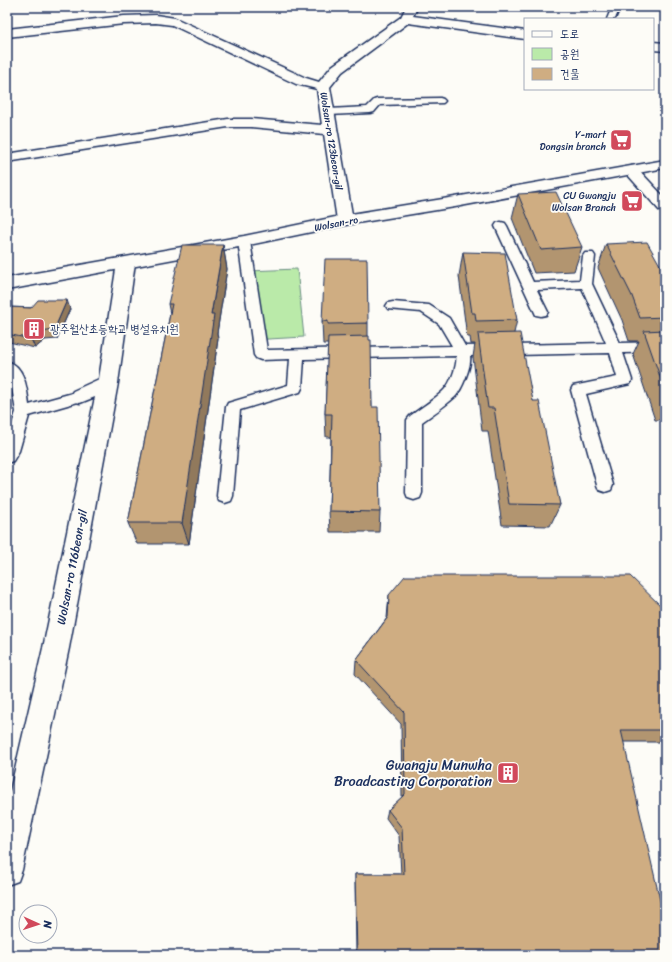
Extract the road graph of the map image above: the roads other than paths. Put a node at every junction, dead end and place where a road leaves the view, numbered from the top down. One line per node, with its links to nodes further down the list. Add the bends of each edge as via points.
1 (132, 7): 5 (street)
2 (614, 7): 4 (lane)
3 (409, 13): 7 (street); 10 (street, Wolsan-ro 123beon-gil, via 337,69)
4 (611, 18)
5 (124, 20): 6 (street); 10 (street, via 156,19 174,22 301,81)
6 (7, 33)
7 (524, 35)
8 (654, 46): 9 (street)
9 (665, 47)
10 (323, 87): 12 (street, Wolsan-ro 123beon-gil)
11 (440, 101): 12 (lane, via 378,102 370,110)
12 (328, 112): 13 (street, Wolsan-ro 123beon-gil)
13 (331, 130): 14 (street, via 237,122); 18 (street, Wolsan-ro 123beon-gil)
14 (7, 158)
15 (665, 164): 16 (street, Wolsan-ro)
16 (632, 171): 17 (street); 18 (street, Wolsan-ro)
17 (665, 207)
18 (345, 220): 20 (street, Wolsan-ro)
19 (501, 226): 25 (lane)
20 (244, 241): 22 (street, Wolsan-ro); 31 (lane, via 261,355)
21 (589, 256): 24 (lane)
22 (126, 263): 23 (street, Wolsan-ro); 33 (street, Wolsan-ro 116beon-gil)
23 (7, 284)
24 (586, 284): 25 (lane); 29 (lane)
25 (529, 286): 27 (lane)
26 (393, 306): 30 (lane, via 424,308 444,321)
27 (541, 312)
28 (665, 347): 29 (lane)
29 (615, 348): 30 (lane); 37 (lane, via 625,380 578,390)
30 (462, 352): 31 (lane); 38 (lane, via 462,369 451,392 415,420)
31 (297, 354): 39 (lane, via 295,388 233,407)
32 (7, 366): 35 (lane, via 18,380)
33 (108, 383): 34 (street); 40 (street, Wolsan-ro 116beon-gil, via 56,648)
34 (80, 396): 35 (lane)
35 (23, 412): 36 (lane, via 12,451)
36 (7, 457)
37 (605, 485)
38 (414, 493)
39 (225, 496)
40 (7, 870)

